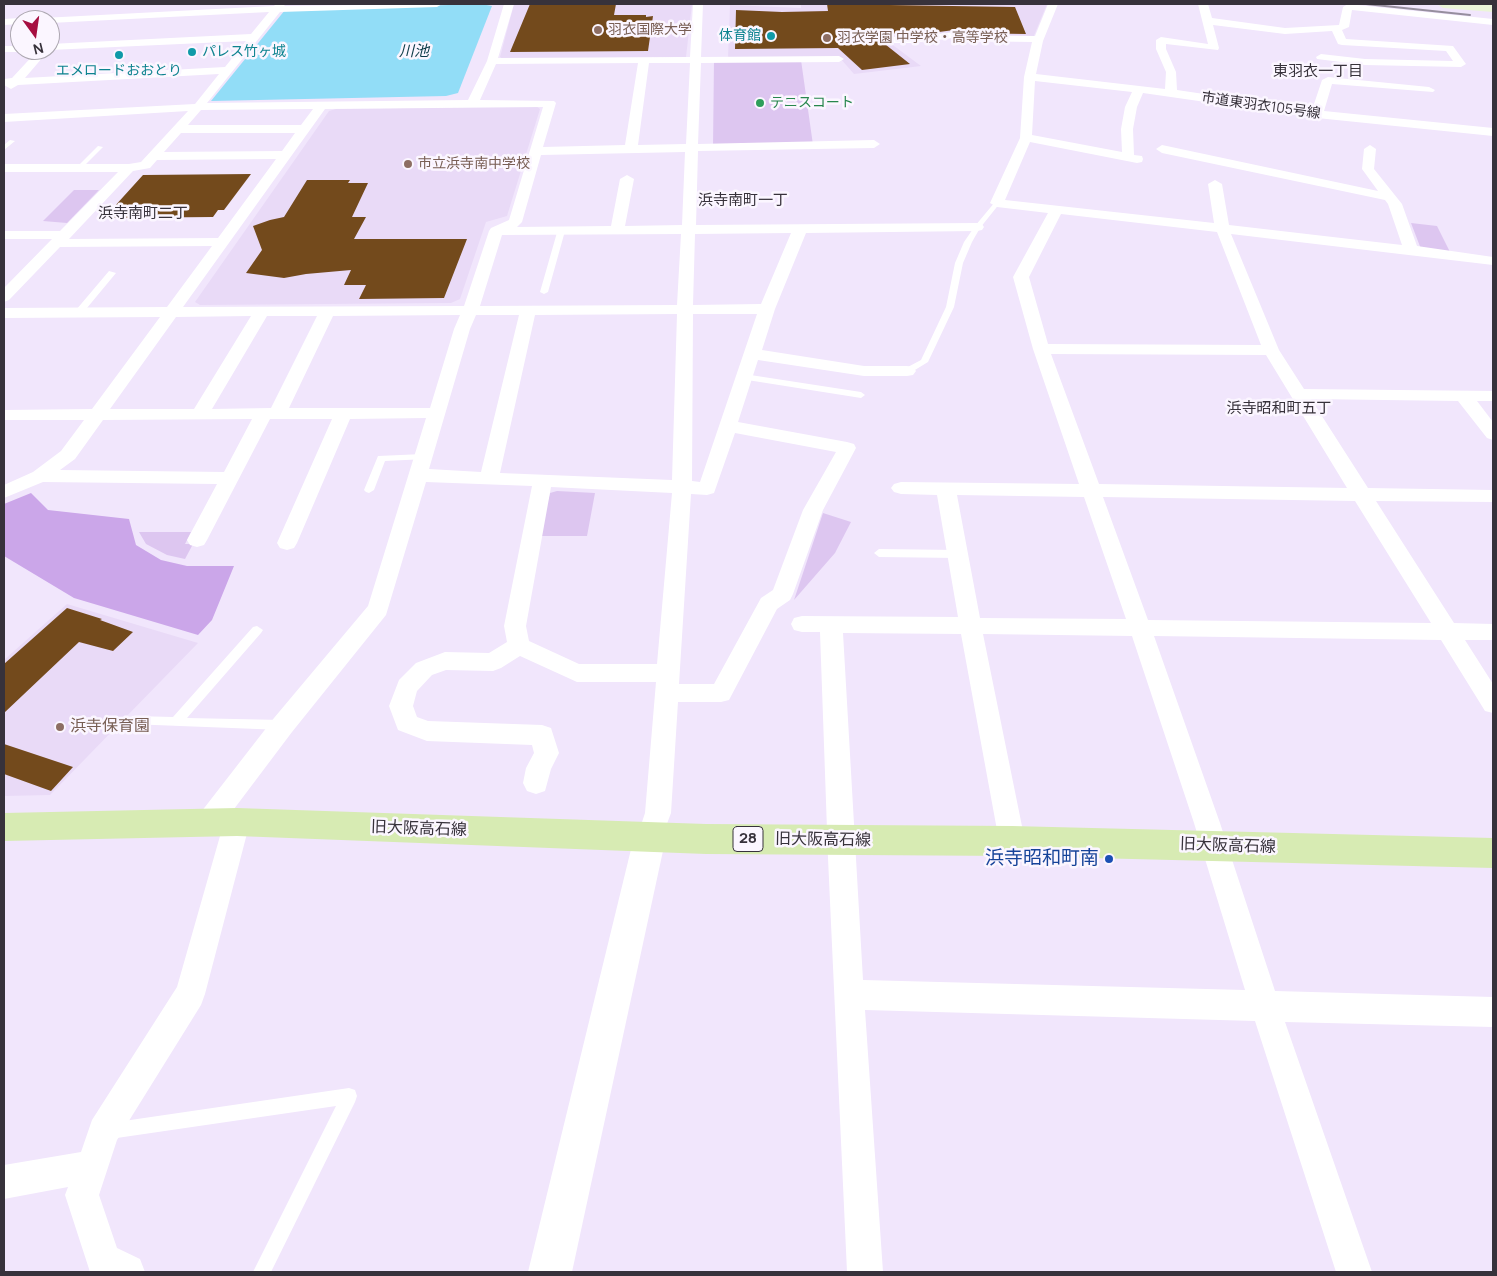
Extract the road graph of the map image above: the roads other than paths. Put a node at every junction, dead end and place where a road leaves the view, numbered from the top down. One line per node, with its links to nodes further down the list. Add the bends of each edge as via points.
1 (437, 4): 7 (street)
2 (509, 4): 28 (street)
3 (698, 4): 24 (street)
4 (1053, 4): 19 (street)
5 (1203, 4): 14 (street)
6 (1443, 4): 11 (main road)
7 (360, 5): 8 (street)
8 (279, 6): 13 (street); 18 (street)
9 (1348, 6): 15 (street); 16 (street, via 1344,27)
10 (81, 9): 13 (street)
11 (1493, 9)
12 (60, 19): 13 (street)
13 (72, 19): 17 (street)
14 (1208, 21): 16 (street, via 1285,31); 36 (street, via 1214,48 1161,40 1160,49 1171,72)
15 (1493, 22)
16 (1336, 28): 22 (street, via 1342,42)
17 (60, 33)
18 (255, 37): 20 (street); 30 (street)
19 (1039, 38): 21 (street, via 954,36); 31 (street)
20 (60, 40)
21 (887, 40)
22 (1357, 43): 29 (street); 29 (street, via 1449,48 1461,64)
23 (1321, 57): 29 (street)
24 (696, 59): 25 (street); 27 (street); 50 (street)
25 (839, 59)
26 (35, 60): 32 (street)
27 (644, 60): 28 (street); 52 (street)
28 (492, 61): 38 (street)
29 (1365, 62)
30 (228, 70): 32 (street); 40 (street)
31 (1030, 77): 34 (street, 市道東羽衣105号線); 46 (street)
32 (16, 81): 33 (street); 37 (street)
33 (4, 82)
34 (1139, 90): 36 (street, 市道東羽衣105号線); 46 (street, via 1128,122 1133,158)
35 (1430, 90): 41 (street, via 1370,88 1328,80)
36 (1171, 93): 41 (street, 市道東羽衣105号線)
37 (4, 95)
38 (473, 104): 39 (street); 55 (street, via 550,103)
39 (321, 106): 40 (street); 44 (street)
40 (198, 107): 42 (street); 43 (street)
41 (1317, 114): 45 (street, 市道東羽衣105号線, via 1368,115)
42 (4, 118)
43 (179, 129): 44 (street); 57 (street)
44 (304, 129): 56 (street)
45 (1493, 132)
46 (1026, 138): 64 (street)
47 (12, 141): 51 (lane)
48 (874, 144): 50 (street)
49 (100, 147): 59 (lane)
50 (693, 147): 52 (street); 70 (street)
51 (4, 148)
52 (631, 148): 55 (street)
53 (1162, 149): 63 (street)
54 (1370, 149): 63 (street, via 1368,169)
55 (535, 151): 71 (street, via 514,222)
56 (284, 155): 57 (street); 75 (street)
57 (154, 156): 60 (street, via 145,165)
58 (4, 168): 59 (street)
59 (79, 168): 60 (street)
60 (130, 168): 74 (street)
61 (627, 179): 69 (street)
62 (1215, 184): 67 (street)
63 (1389, 197): 76 (street, via 1395,204)
64 (996, 203): 65 (street); 66 (lane)
65 (1056, 210): 67 (street); 90 (street, via 1021,277)
66 (976, 227): 68 (street); 93 (lane, via 959,263 950,307 924,362)
67 (1222, 228): 76 (street); 91 (street)
68 (800, 229): 70 (street); 81 (street)
69 (618, 230): 70 (street); 72 (street)
70 (688, 230): 82 (street)
71 (496, 231): 72 (street); 83 (street)
72 (561, 231): 79 (lane)
73 (4, 235): 74 (street)
74 (60, 239): 75 (street); 80 (street)
75 (222, 242): 88 (street)
76 (1411, 250): 77 (street)
77 (1493, 261)
78 (112, 273): 85 (lane)
79 (544, 292)
80 (5, 295)
81 (767, 309): 82 (street); 92 (street)
82 (685, 310): 84 (street); 112 (street)
83 (470, 311): 84 (street); 86 (street); 100 (street)
84 (528, 311): 110 (street)
85 (79, 312): 87 (street); 88 (street)
86 (327, 312): 89 (street); 102 (street)
87 (4, 313)
88 (170, 313): 89 (street); 103 (street)
89 (261, 313): 101 (street)
90 (1041, 349): 91 (street); 116 (street)
91 (1271, 350): 95 (street)
92 (752, 354): 93 (street, via 864,371); 94 (street)
93 (907, 371)
94 (744, 377): 96 (lane); 105 (street)
95 (1299, 394): 97 (street); 118 (street)
96 (860, 395)
97 (1463, 395): 98 (street); 106 (street)
98 (1493, 396)
99 (344, 413): 100 (street); 102 (street); 121 (street)
100 (436, 413): 107 (street)
101 (200, 414): 102 (street); 103 (street)
102 (270, 414): 109 (street)
103 (97, 415): 104 (street); 108 (street, via 68,455)
104 (4, 416)
105 (728, 426): 112 (street, via 707,489); 132 (street, via 847,448 813,510 782,594 769,604 721,693)
106 (1493, 434)
107 (420, 466): 110 (street); 115 (lane, via 381,458); 136 (street, via 378,610)
108 (40, 476): 109 (street); 117 (street)
109 (230, 478): 120 (street)
110 (489, 478): 111 (street)
111 (543, 481): 112 (street); 131 (street, via 515,626)
112 (682, 486): 132 (street)
113 (901, 488): 114 (street)
114 (946, 489): 116 (street); 123 (street)
115 (369, 490)
116 (1090, 490): 118 (street); 127 (street)
117 (4, 492)
118 (1362, 493): 119 (street); 129 (street)
119 (1493, 496)
120 (197, 540)
121 (287, 543)
122 (879, 554): 123 (lane)
123 (958, 554): 126 (street)
124 (802, 624): 125 (street)
125 (831, 624): 126 (street); 141 (street)
126 (970, 625): 127 (street); 142 (street)
127 (1140, 628): 129 (street); 143 (street)
128 (257, 630): 135 (lane)
129 (1447, 632): 130 (street); 133 (street)
130 (1493, 632)
131 (518, 646): 132 (street, via 577,673); 137 (street, via 493,662 445,661 424,669 407,687 401,706 407,723 427,732 542,735 547,753)
132 (666, 683): 140 (street, via 658,813)
133 (1493, 704)
134 (133, 721): 135 (lane)
135 (176, 722): 136 (lane)
136 (283, 725): 138 (street)
137 (536, 783)
138 (222, 823): 139 (main road, 旧大阪高石線 / 28); 140 (main road, 旧大阪高石線 / 28); 148 (street, via 190,994)
139 (4, 827)
140 (650, 837): 141 (main road, 旧大阪高石線 / 28); 153 (street)
141 (840, 840): 142 (main road, 旧大阪高石線 / 28); 145 (street)
142 (1012, 841): 143 (main road, 旧大阪高石線 / 28)
143 (1213, 845): 144 (main road, 旧大阪高石線 / 28); 146 (street)
144 (1493, 853)
145 (849, 995): 146 (street); 154 (street)
146 (1265, 1006): 147 (street); 155 (street)
147 (1493, 1012)
148 (104, 1132): 149 (street); 152 (lane, via 349,1096)
149 (92, 1166): 150 (street); 151 (street, via 82,1195)
150 (4, 1182)
151 (108, 1268)
152 (262, 1272)
153 (550, 1272)
154 (865, 1272)
155 (1354, 1272)

